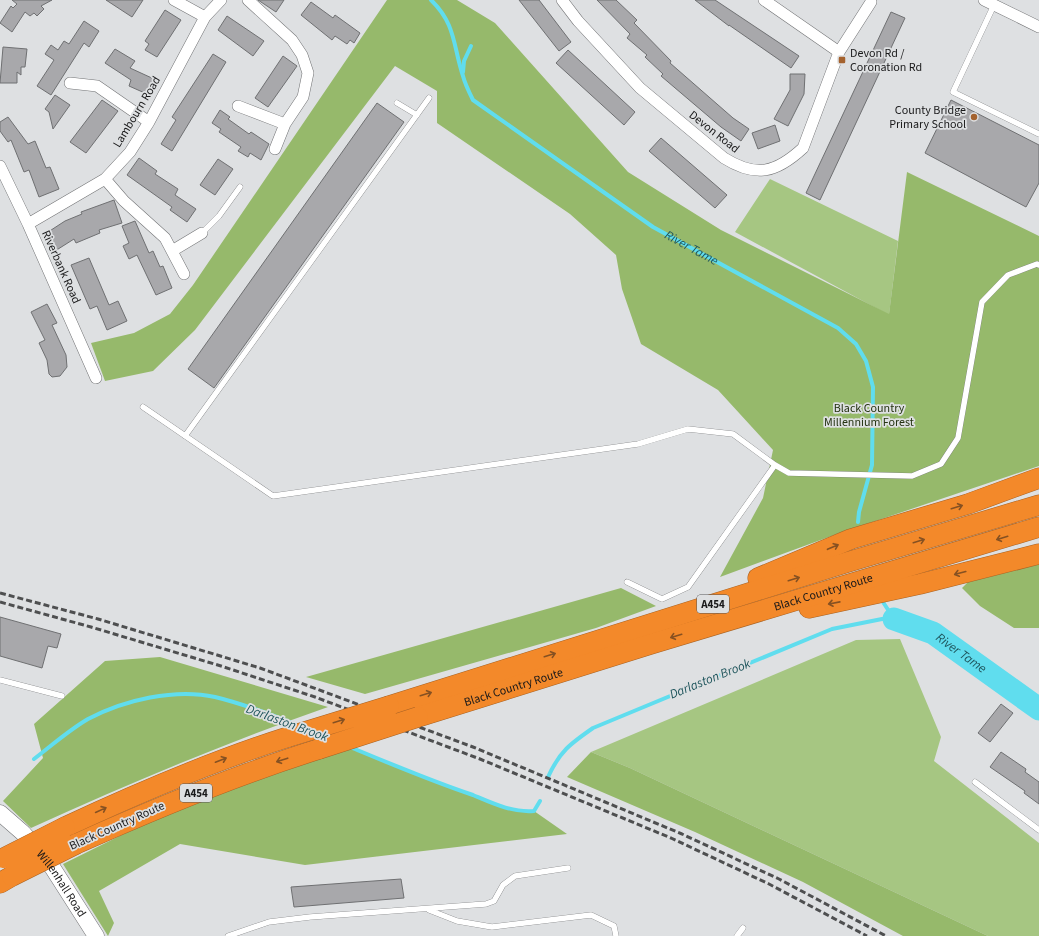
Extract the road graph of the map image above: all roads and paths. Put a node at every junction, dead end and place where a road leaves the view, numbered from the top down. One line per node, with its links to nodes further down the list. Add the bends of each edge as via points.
1 (174, 0): 8 (street)
2 (221, 0): 8 (street, Lambourn Road)
3 (248, 0): 17 (street, via 292,40 302,55 308,73 303,97)
4 (562, 0): 10 (street, Devon Road, via 640,88 724,158 737,166 752,169 778,168 803,148)
5 (764, 0): 10 (street)
6 (871, 2): 10 (street, Devon Road)
7 (989, 2): 9 (street); 18 (lane, via 953,92)
8 (205, 18): 16 (street, Lambourn Road)
9 (1039, 27)
10 (839, 52)
11 (70, 83): 16 (street, via 97,86)
12 (429, 98): 15 (lane)
13 (397, 103): 15 (lane)
14 (238, 106): 17 (street)
15 (417, 115): 30 (lane)
16 (149, 122): 21 (street, Lambourn Road, via 130,152)
17 (285, 124): 19 (street)
18 (1039, 134)
19 (275, 150)
20 (0, 166): 23 (street, Riverbank Road)
21 (105, 179): 23 (street, Lambourn Road); 25 (street, via 124,202 159,232)
22 (240, 187): 24 (lane, via 219,216)
23 (28, 224): 28 (street, Riverbank Road)
24 (202, 233): 25 (street)
25 (172, 251): 27 (street)
26 (1039, 265): 31 (lane, via 1008,275 982,302 958,438 941,464 912,476 789,473)
27 (184, 274)
28 (96, 378)
29 (143, 407): 30 (lane)
30 (185, 436): 31 (lane, via 273,496 638,444 688,429 733,434)
31 (775, 465): 36 (lane, via 688,587 662,599)
32 (1039, 478): 37 (highway, one-way to 32, via 851,539 968,504)
33 (1039, 505): 37 (highway, Black Country Route / A454, one-way to 33)
34 (1039, 527): 38 (highway, Black Country Route / A454, one-way to 38)
35 (1039, 554): 38 (highway, one-way to 38, via 841,602)
36 (627, 582)
37 (642, 626): 44 (highway, Black Country Route / A454, one-way to 37, bridge, via 143,790 245,751)
38 (701, 629): 46 (highway, Black Country Route / A454, one-way to 46, bridge, via 266,766 153,809)
39 (0, 680): 40 (lane)
40 (62, 696)
41 (975, 782): 43 (lane)
42 (0, 813): 49 (street, Willenhall Road, via 23,833 52,867)
43 (1039, 830)
44 (2, 859)
45 (568, 868): 47 (lane, via 515,876 503,885 494,901 486,904)
46 (6, 879)
47 (427, 909): 50 (lane, via 269,922); 51 (lane, via 457,921 492,927 591,915 614,926)
48 (743, 928): 52 (lane)
49 (96, 936)
50 (228, 936)
51 (616, 936)
52 (736, 936)

